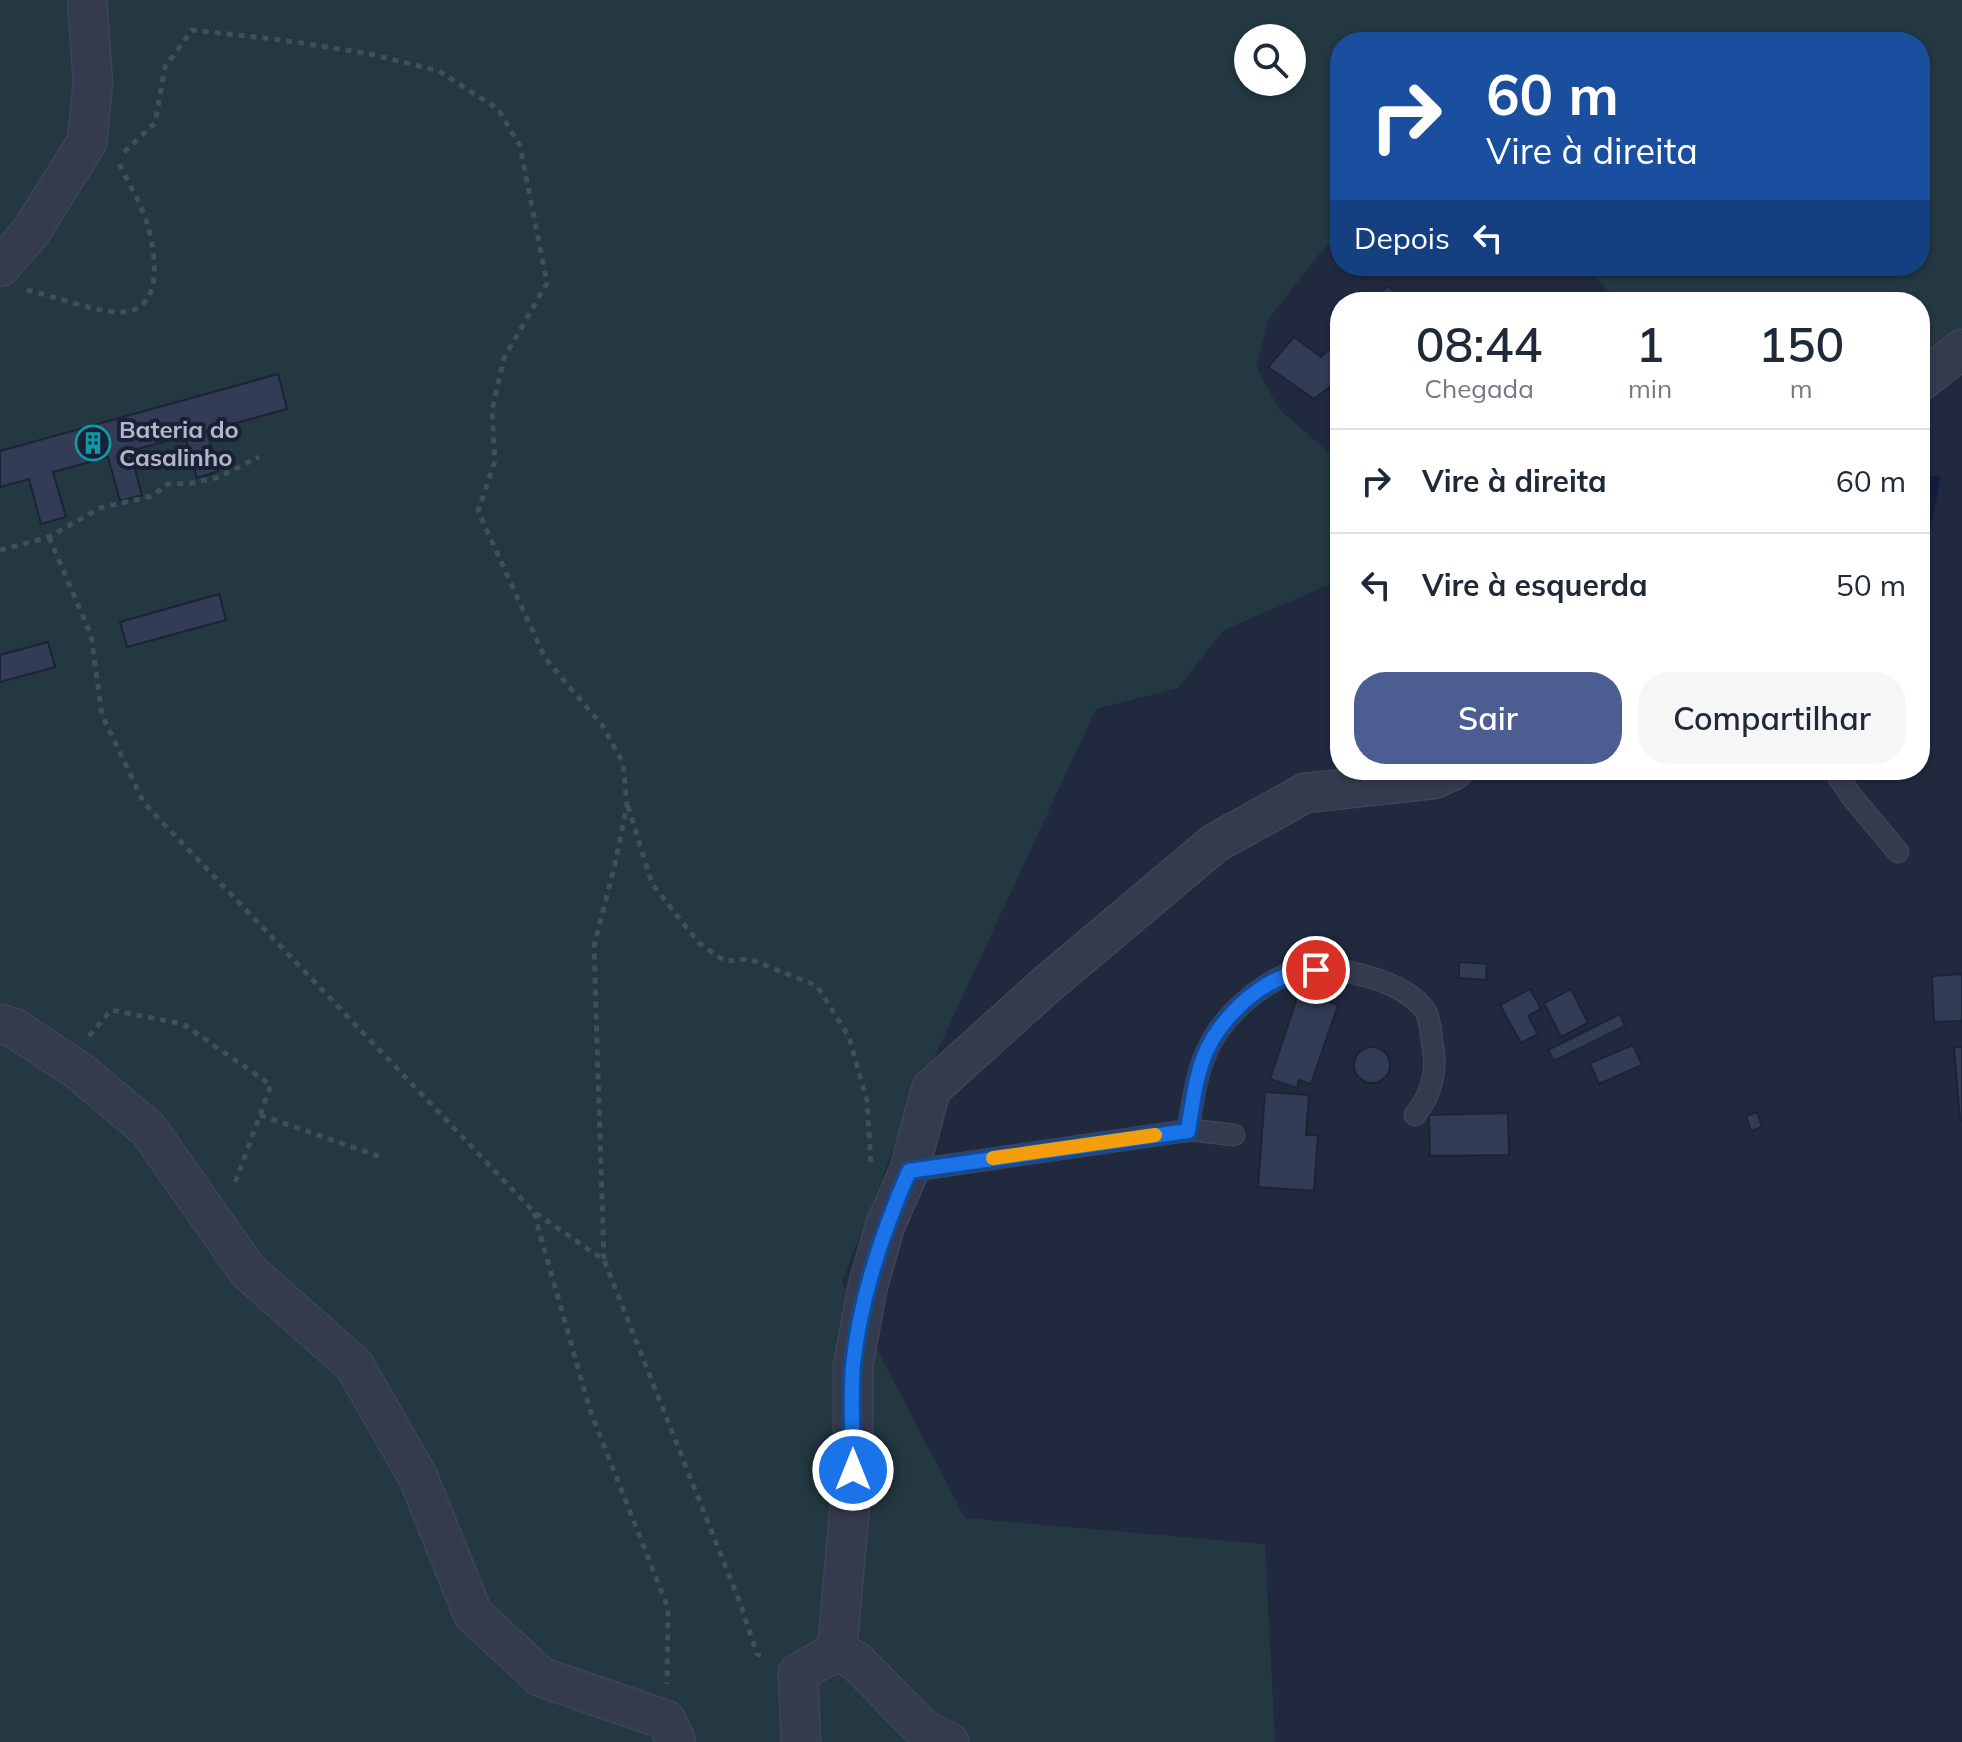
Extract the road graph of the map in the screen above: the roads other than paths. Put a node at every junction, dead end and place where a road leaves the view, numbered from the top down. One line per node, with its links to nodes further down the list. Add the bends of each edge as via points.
1 (87, 0): 2 (street, via 93,83 87,142)
2 (6, 277)
3 (1962, 349): 4 (street)
4 (1930, 374)
5 (1425, 780): 12 (street, via 1305,793 1215,843 931,1089)
6 (1841, 780): 7 (lane)
7 (1898, 852)
8 (0, 1024): 14 (street, via 67,1064 148,1129 248,1271 354,1365 418,1477 473,1614 541,1677)
9 (1415, 1115): 10 (lane, via 1427,1100 1436,1061 1427,1014 1416,1000 1379,979 1333,969 1300,970 1272,980 1239,1007 1211,1041 1196,1081)
10 (1188, 1131): 11 (lane); 12 (lane)
11 (1234, 1135)
12 (909, 1171): 13 (street, via 868,1285 853,1366 853,1470)
13 (837, 1651): 15 (street, via 798,1673); 16 (street, via 856,1661 924,1730)
14 (671, 1731)
15 (801, 1742)
16 (949, 1742)

